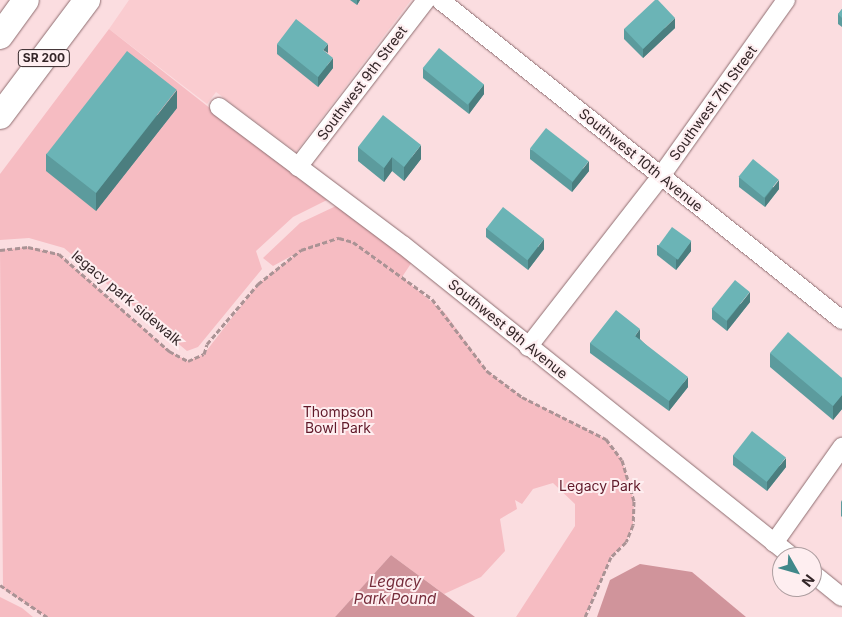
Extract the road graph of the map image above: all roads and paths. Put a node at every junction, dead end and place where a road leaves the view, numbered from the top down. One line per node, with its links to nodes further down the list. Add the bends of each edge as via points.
1 (26, 0): 6 (main road)
2 (87, 0): 8 (main road, SR 200)
3 (426, 0): 9 (street, Southwest 9th Street)
4 (440, 0): 10 (street, Southwest 10th Avenue)
5 (786, 0): 10 (street, Southwest 7th Street)
6 (0, 36)
7 (219, 107): 9 (street, Southwest 9th Avenue)
8 (0, 116)
9 (298, 167): 13 (street, Southwest 9th Avenue)
10 (661, 176): 12 (street, Southwest 10th Avenue); 13 (street, Southwest 7th Street)
11 (0, 250): 21 (path, legacy park sidewalk, via 28,247 58,254 169,351 188,361 204,354 207,344 258,284 301,250 339,238 353,242 432,300 487,371 522,397 606,439 622,460 634,501 633,525 626,542 611,556)
12 (842, 320)
13 (528, 347): 15 (street, Southwest 9th Avenue)
14 (842, 447): 15 (street)
15 (774, 542): 16 (street, Southwest 9th Avenue)
16 (780, 547)
17 (822, 581): 19 (street)
18 (0, 585): 20 (path)
19 (842, 597)
20 (46, 617)
21 (585, 617)

